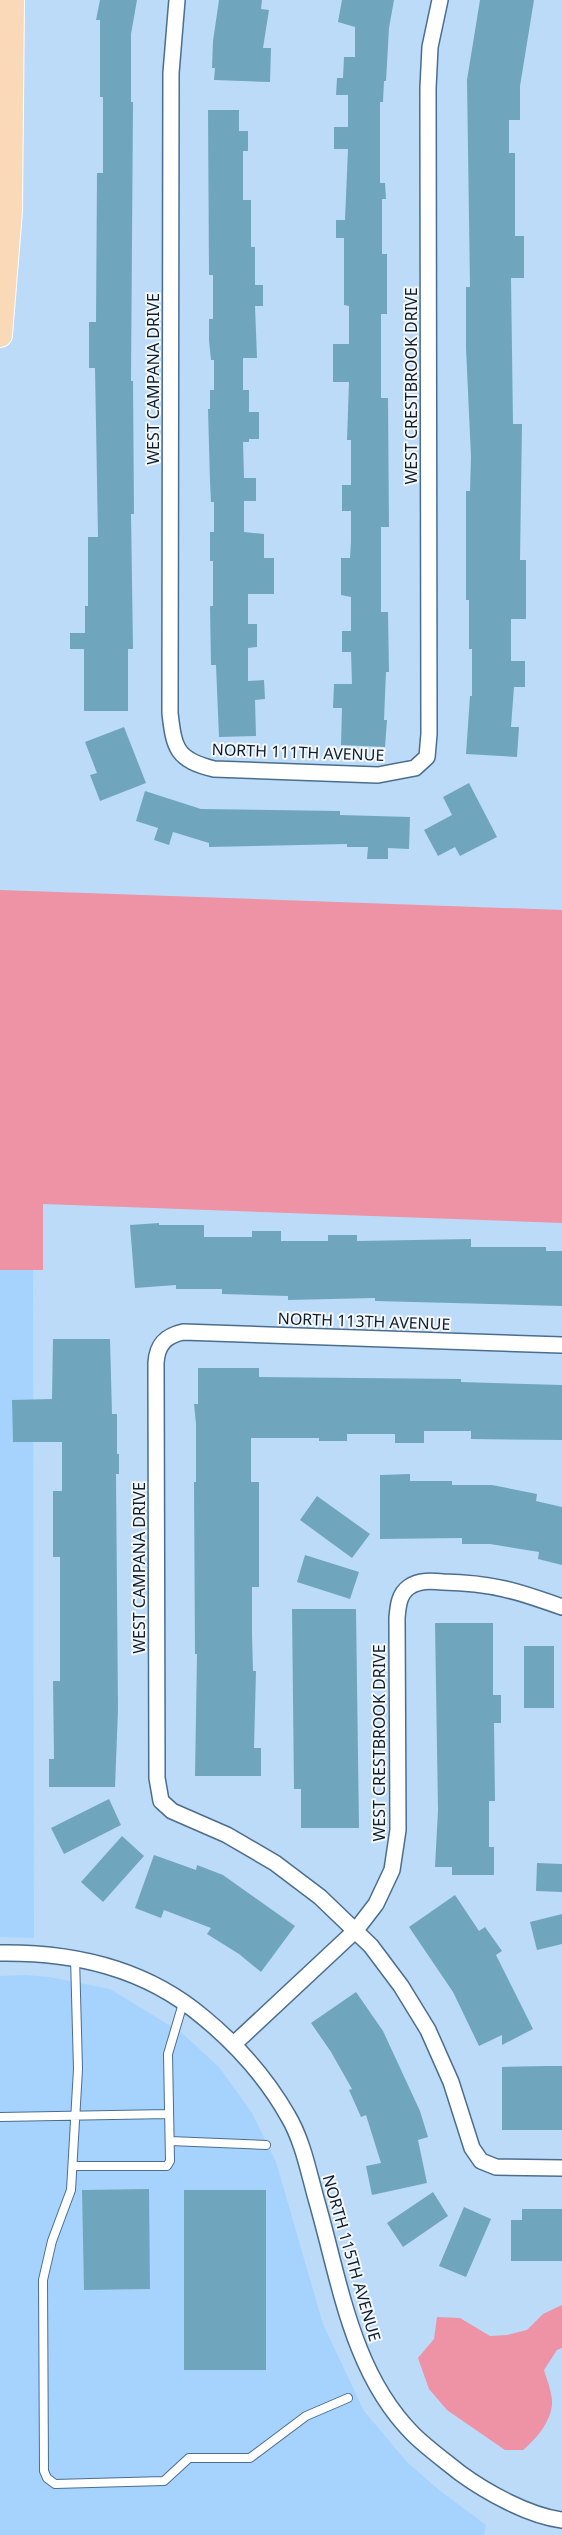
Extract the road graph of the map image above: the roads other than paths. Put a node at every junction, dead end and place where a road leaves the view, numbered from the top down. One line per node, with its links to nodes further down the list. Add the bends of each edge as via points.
1 (12, 0): 4 (main road, via 10,210)
2 (177, 0): 5 (street, WEST CAMPANA DRIVE, via 171,73 170,714 173,739)
3 (440, 0): 6 (street, WEST CRESTBROOK DRIVE, via 430,47 428,88 429,734 427,757)
4 (0, 335)
5 (182, 755): 6 (street, NORTH 111TH AVENUE, via 194,764 214,769 378,775)
6 (415, 768)
7 (166, 1338): 8 (street, NORTH 113TH AVENUE, via 191,1332); 10 (street, WEST CAMPANA DRIVE, via 160,1345 156,1363 157,1778 162,1801 172,1811 227,1835 275,1863)
8 (562, 1345)
9 (562, 1607): 10 (street, WEST CRESTBROOK DRIVE, via 487,1584 427,1581 404,1592 397,1618 397,1849 386,1887)
10 (356, 1930): 14 (street, WEST CRESTBROOK DRIVE); 21 (street, via 386,1965 428,2030 451,2082 472,2148 481,2161 496,2167)
11 (0, 1953): 12 (street, NORTH 115TH AVENUE, via 33,1952)
12 (75, 1957): 13 (street, NORTH 115TH AVENUE, via 137,1976); 15 (lane)
13 (184, 2000): 14 (street, NORTH 115TH AVENUE); 16 (lane, via 168,2054)
14 (235, 2043): 23 (street, NORTH 115TH AVENUE, via 289,2117 306,2163 352,2330 378,2389 412,2433 478,2486 521,2507)
15 (76, 2114): 16 (lane); 17 (lane); 20 (lane)
16 (169, 2114): 18 (lane)
17 (0, 2117)
18 (170, 2141): 19 (lane); 20 (lane, via 167,2166)
19 (266, 2145)
20 (73, 2166): 22 (lane, via 71,2190 42,2280 44,2471 47,2478 55,2484 164,2481 188,2458 250,2458 306,2416)
21 (562, 2168)
22 (348, 2398)
23 (562, 2520)

